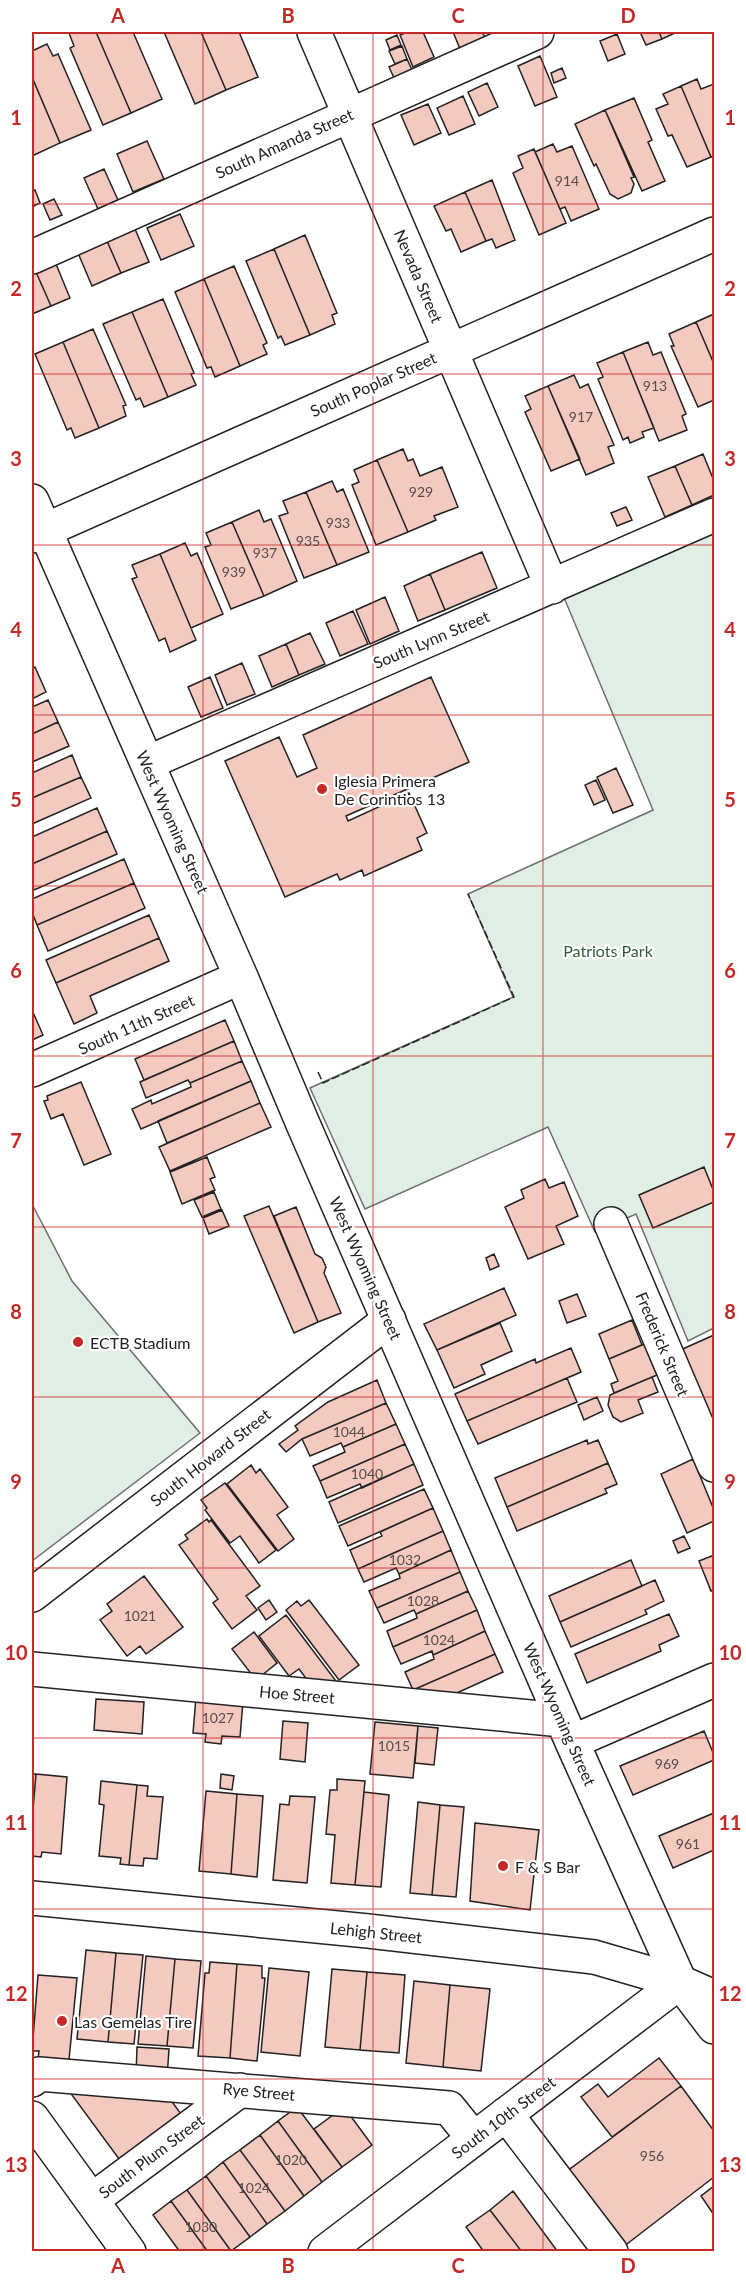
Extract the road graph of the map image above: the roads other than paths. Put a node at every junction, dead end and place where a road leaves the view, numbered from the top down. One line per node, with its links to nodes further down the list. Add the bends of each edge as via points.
1 (314, 32): 3 (street, Nevada Street)
2 (537, 32): 3 (street, South Amanda Street)
3 (350, 114): 5 (street, South Amanda Street); 6 (street, Nevada Street)
4 (714, 234): 6 (street, South Poplar Street)
5 (32, 257)
6 (450, 349): 9 (street, South Poplar Street); 10 (street, Nevada Street)
7 (32, 501): 9 (street, West Wyoming Street)
8 (714, 515): 10 (street, South Lynn Street)
9 (38, 533): 11 (street, West Wyoming Street)
10 (552, 587): 11 (street, South Lynn Street)
11 (147, 764): 12 (street, West Wyoming Street)
12 (241, 977): 13 (street, South 11th Street); 15 (street, West Wyoming Street)
13 (32, 1070)
14 (611, 1224): 16 (street, Frederick Street)
15 (389, 1320): 17 (street, South Howard Street); 20 (street, West Wyoming Street)
16 (714, 1465)
17 (32, 1595)
18 (32, 1669): 20 (street, Hoe Street)
19 (714, 1680): 20 (street)
20 (567, 1731): 22 (street, West Wyoming Street)
21 (32, 1898): 22 (street, Lehigh Street, via 580,1955)
22 (680, 1982): 23 (street, Lehigh Street); 24 (street, West Wyoming Street); 27 (street, South 10th Street)
23 (714, 1997)
24 (714, 2027)
25 (32, 2080): 26 (street, Rye Street, via 39,2074)
26 (240, 2090): 29 (street, Rye Street, via 449,2108); 30 (street, South Plum Street)
27 (506, 2114): 29 (street, South 10th Street); 33 (street)
28 (32, 2118): 30 (street)
29 (474, 2139): 32 (street, South 10th Street)
30 (92, 2200): 31 (street)
31 (129, 2252)
32 (325, 2252)
33 (611, 2252)

